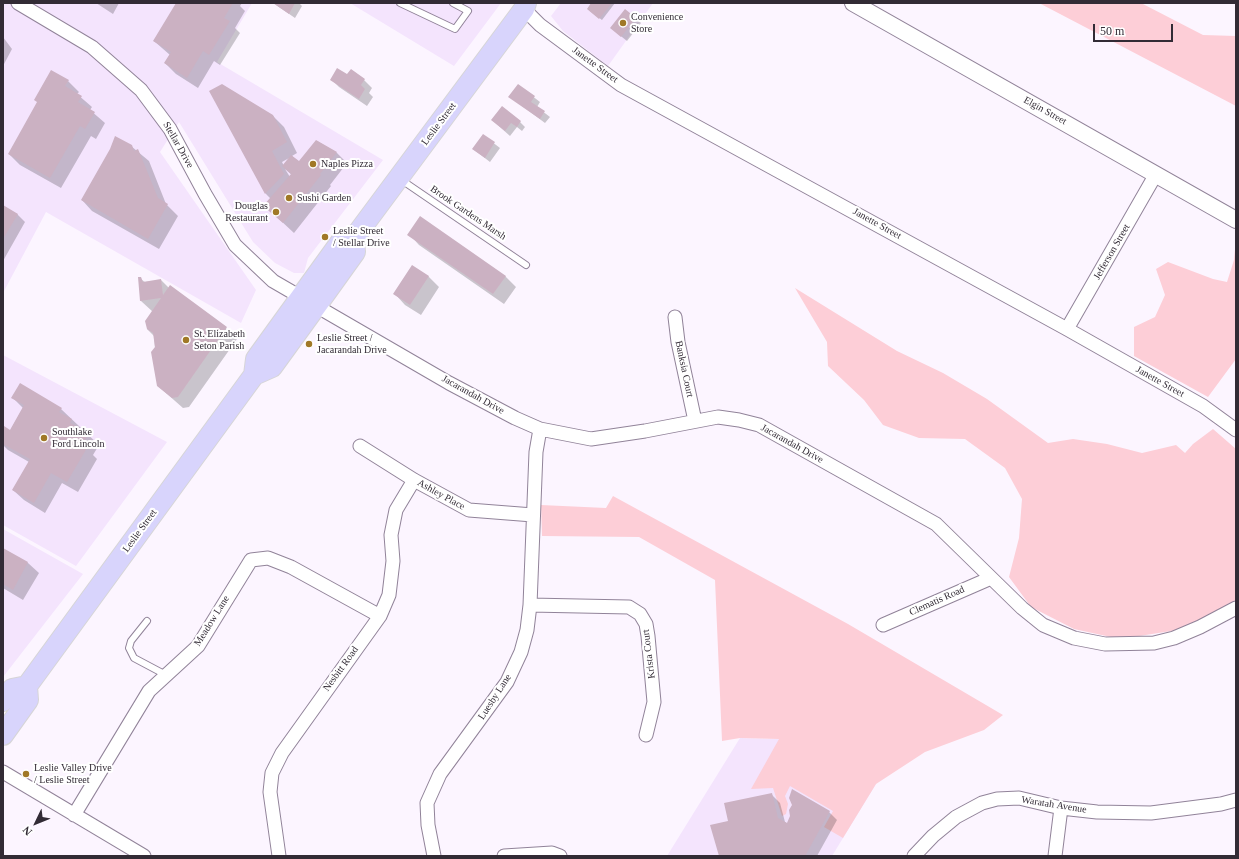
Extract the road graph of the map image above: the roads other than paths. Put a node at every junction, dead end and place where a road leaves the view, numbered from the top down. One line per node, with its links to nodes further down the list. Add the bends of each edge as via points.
1 (18, 3): 10 (street, Stellar Drive, via 92,47 142,90 170,129 235,244 274,281)
2 (400, 3): 3 (lane, via 455,30 468,11)
3 (453, 3)
4 (853, 3): 6 (street, Elgin Street)
5 (527, 5): 7 (main road, Leslie Street); 12 (street, Janette Street, via 540,25 621,85)
6 (1156, 174): 8 (street, Elgin Street); 12 (street, Jefferson Street)
7 (399, 178): 9 (lane, Brook Gardens Marsh); 10 (main road, Leslie Street, via 354,238 342,240)
8 (1236, 220)
9 (526, 265)
10 (309, 301): 14 (street, Jacarandah Drive, via 449,382); 26 (main road, Leslie Street, via 256,359 254,375)
11 (675, 317): 13 (street, Banksia Court)
12 (1067, 329): 15 (street, Janette Street, via 1203,406)
13 (695, 421): 14 (street, Jacarandah Drive, via 645,432 591,439); 19 (street, Jacarandah Drive, via 718,417 759,425 936,524)
14 (540, 429): 18 (street, Luesby Lane, via 536,452)
15 (1236, 430)
16 (360, 446): 17 (street, Ashley Place)
17 (414, 480): 18 (street, Ashley Place, via 469,510); 22 (street, Nesbitt Road, via 396,510 391,535 393,561 389,595)
18 (533, 515): 20 (street, Luesby Lane)
19 (990, 578): 21 (street, Jacarandah Drive, via 1043,625 1074,638 1105,644 1154,643 1174,638); 24 (street, Clematis Road)
20 (530, 605): 29 (street, Krista Court, via 629,607 640,614 646,624 654,694); 36 (street, Luesby Lane, via 521,652 507,682 440,774 427,803)
21 (1236, 608)
22 (380, 616): 25 (street, Meadow Lane, via 291,567 268,558 251,560 198,646); 35 (street, Nesbitt Road, via 282,753 272,773 270,792)
23 (147, 621): 25 (lane, via 131,640 129,648 134,658)
24 (883, 625)
25 (167, 676): 33 (street, Meadow Lane, via 149,691)
26 (27, 686): 27 (main road, via 12,689); 28 (main road, Leslie Street, via 28,700)
27 (3, 701)
28 (3, 735)
29 (646, 735)
30 (3, 772): 33 (street)
31 (1236, 800): 32 (street, Waratah Avenue, via 1150,813)
32 (1062, 808): 39 (street, Waratah Avenue, via 1019,798 982,803 956,816 932,836); 40 (street)
33 (74, 815): 34 (street)
34 (144, 856)
35 (279, 856)
36 (434, 856)
37 (504, 856): 38 (street, via 552,853)
38 (560, 856)
39 (914, 856)
40 (1055, 856)

